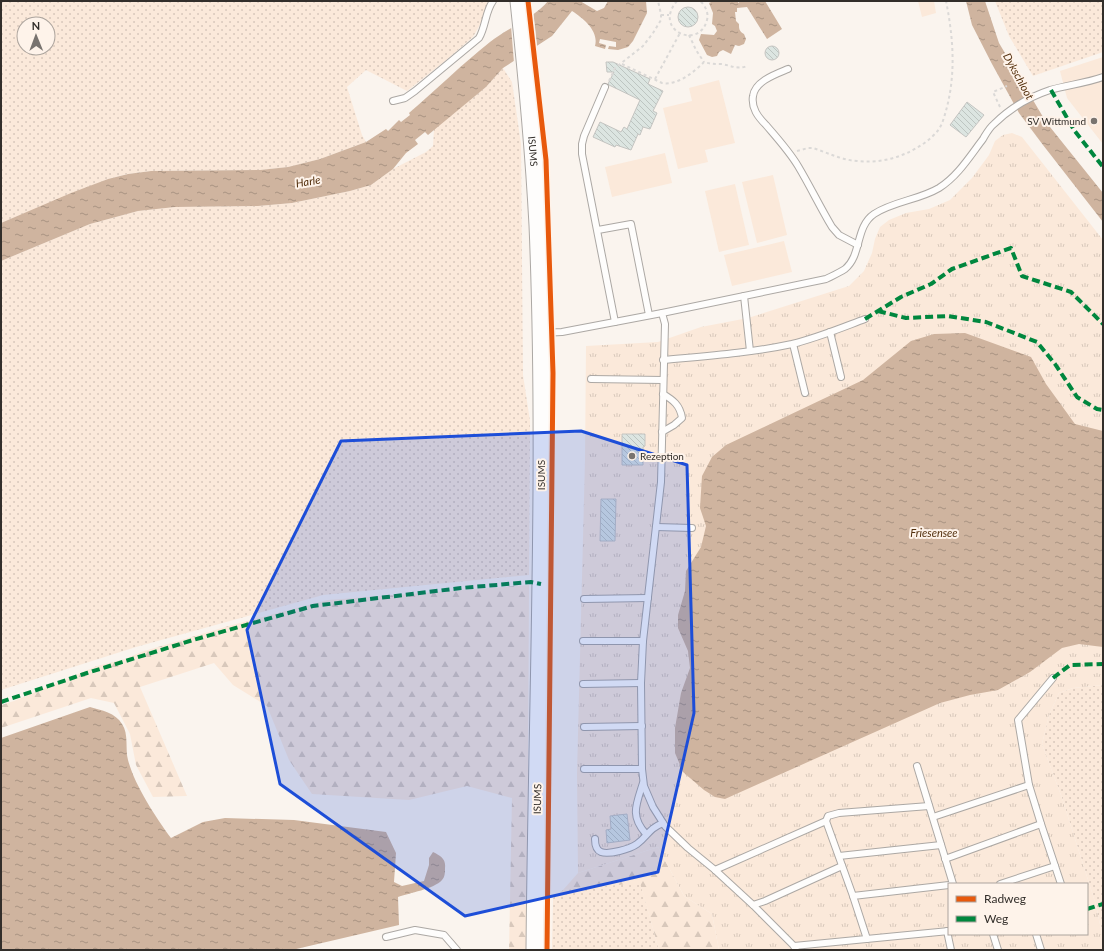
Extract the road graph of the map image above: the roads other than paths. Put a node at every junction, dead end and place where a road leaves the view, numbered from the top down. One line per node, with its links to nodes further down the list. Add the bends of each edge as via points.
1 (493, 1): 6 (lane, via 478,38 415,91 405,98)
2 (519, 3): 15 (main road, ISUMS, via 538,222)
3 (788, 69): 8 (lane, via 775,74 758,86 754,92 753,104 760,120 798,165 832,227 840,235)
4 (1103, 77): 8 (lane, via 1033,96 1012,108 993,125 949,181 928,194 906,200 874,214 861,231)
5 (605, 87): 7 (lane, via 582,144)
6 (393, 101)
7 (598, 230): 11 (lane, via 631,224); 13 (lane)
8 (858, 245): 9 (lane, via 846,268 826,279)
9 (744, 296): 10 (lane); 17 (lane)
10 (662, 313): 11 (lane); 18 (lane, via 665,324)
11 (650, 315): 13 (lane)
12 (865, 319): 14 (lane)
13 (615, 322): 15 (lane, via 562,332)
14 (830, 332): 16 (lane); 19 (lane)
15 (540, 333): 68 (main road, ISUMS, via 540,643)
16 (793, 344): 17 (lane); 22 (lane)
17 (750, 350): 18 (lane)
18 (664, 360): 21 (lane)
19 (842, 377)
20 (591, 380): 21 (lane)
21 (663, 380): 23 (lane)
22 (805, 393)
23 (663, 394): 24 (lane); 24 (lane, via 681,409 682,418)
24 (662, 432): 25 (lane, via 661,482)
25 (656, 527): 26 (lane); 27 (lane)
26 (692, 528)
27 (648, 598): 28 (lane); 30 (lane)
28 (584, 599)
29 (583, 641): 30 (lane)
30 (643, 641): 32 (lane)
31 (1053, 678): 40 (lane, via 1018,720)
32 (641, 683): 33 (lane); 34 (lane)
33 (583, 684)
34 (642, 726): 35 (lane); 38 (lane)
35 (584, 727)
36 (917, 766): 41 (lane)
37 (584, 769): 38 (lane)
38 (642, 769): 39 (lane)
39 (644, 782): 44 (lane, via 653,807); 46 (lane, via 635,813 637,822)
40 (1029, 785): 42 (lane); 45 (lane)
41 (929, 806): 42 (lane); 43 (lane, via 839,813 828,816)
42 (933, 817): 48 (lane)
43 (826, 821): 49 (lane); 53 (lane)
44 (663, 823): 46 (lane); 53 (lane)
45 (1041, 824): 50 (lane); 52 (lane)
46 (646, 834): 47 (lane, via 630,848 608,853 596,848)
47 (594, 839)
48 (941, 845): 49 (lane); 50 (lane)
49 (839, 856): 51 (lane)
50 (945, 859): 54 (lane)
51 (842, 866): 58 (lane); 59 (lane)
52 (1055, 866): 55 (lane); 56 (lane)
53 (715, 870): 59 (lane)
54 (953, 883)
55 (1003, 883)
56 (1061, 883)
57 (948, 886): 58 (lane)
58 (853, 896): 65 (lane)
59 (753, 905): 66 (lane)
60 (948, 931): 65 (lane)
61 (949, 935): 69 (lane)
62 (993, 935): 70 (lane)
63 (1036, 935): 71 (lane)
64 (386, 937): 67 (lane, via 415,930 444,935)
65 (867, 939): 66 (lane)
66 (795, 948)
67 (457, 950)
68 (535, 950)
69 (952, 950)
70 (998, 950)
71 (1041, 950)

